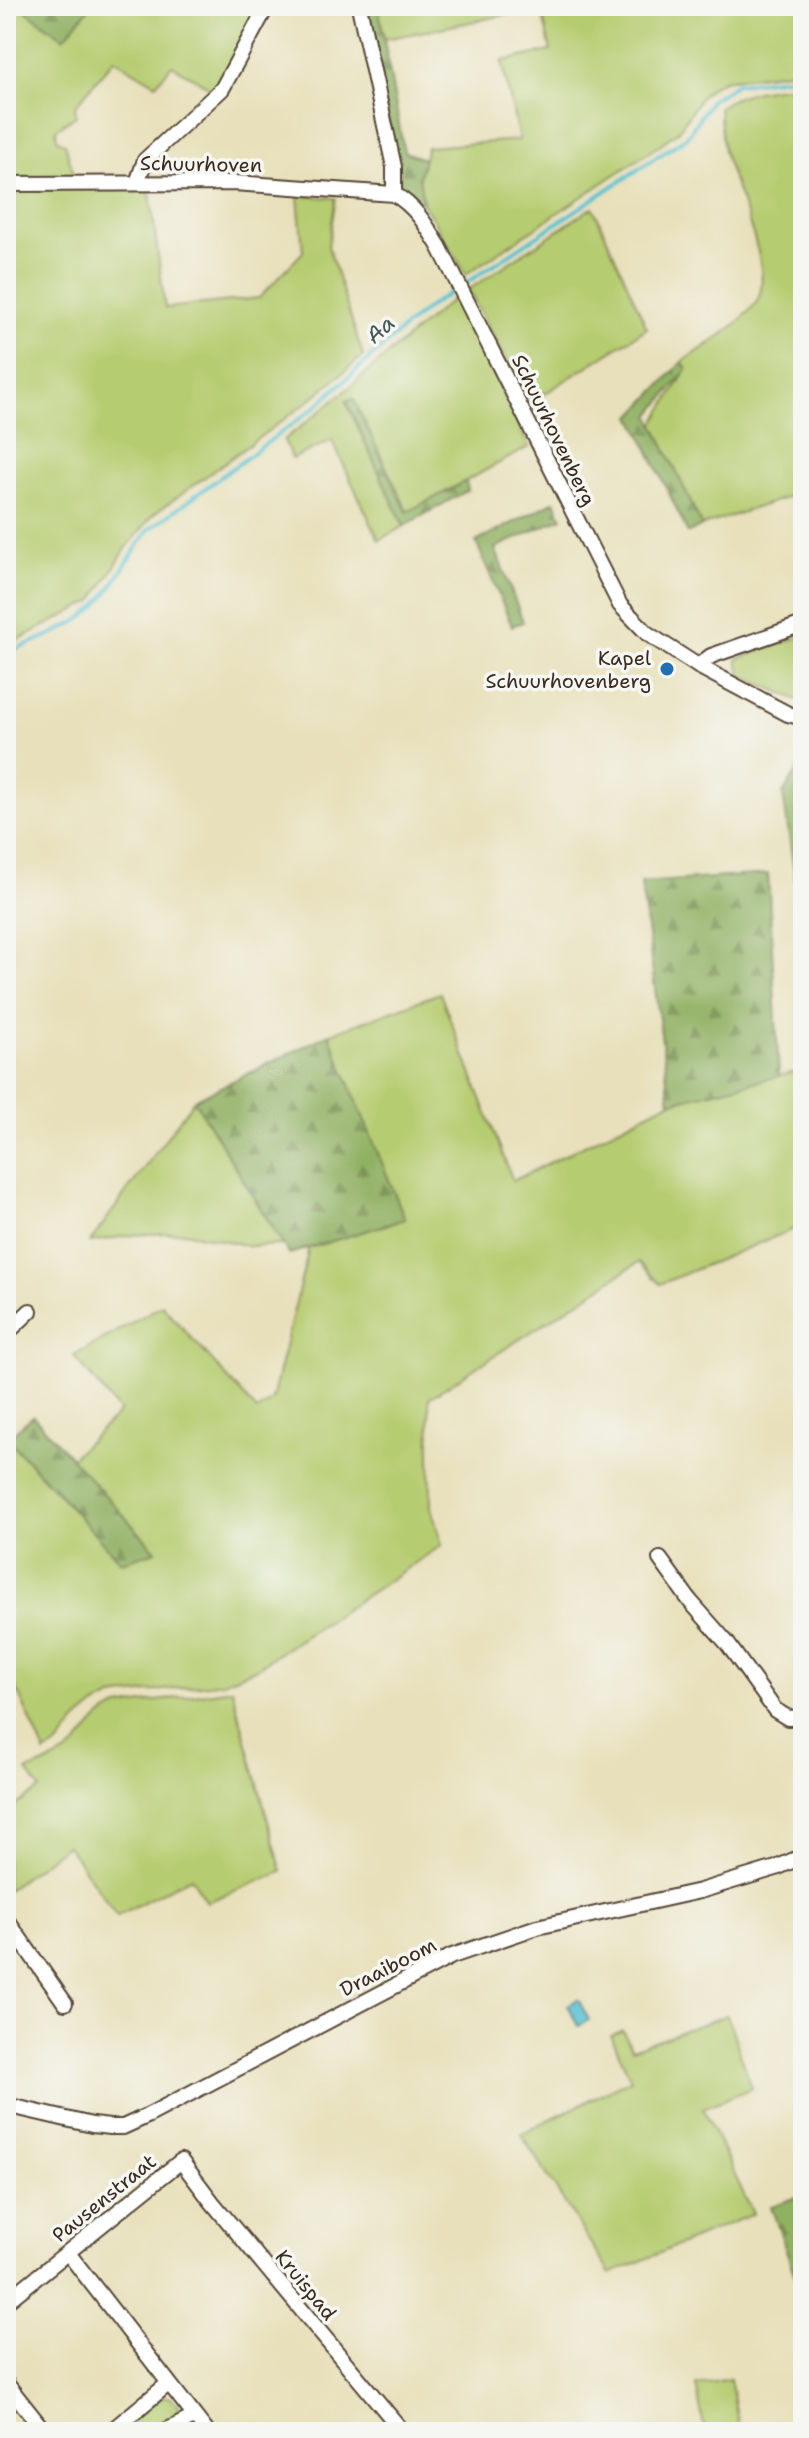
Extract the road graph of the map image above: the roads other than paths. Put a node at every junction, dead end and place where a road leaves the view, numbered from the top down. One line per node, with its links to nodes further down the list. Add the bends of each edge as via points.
1 (267, 6): 3 (street, via 222,89 145,160)
2 (359, 6): 5 (street, via 394,167)
3 (137, 183): 4 (street, Schuurhoven); 5 (street, Schuurhoven, via 234,183)
4 (6, 184)
5 (394, 194): 7 (street, Schuurhovenberg, via 418,213 455,277 620,605 648,634)
6 (803, 624): 7 (street, via 711,656)
7 (698, 666): 8 (street, Schuurhovenberg)
8 (803, 718)
9 (30, 1311): 10 (street)
10 (6, 1334)
11 (660, 1559): 12 (street, via 775,1710 788,1718)
12 (803, 1717)
13 (803, 1856): 16 (street, Draaiboom, via 700,1891 537,1927 452,1956 123,2127)
14 (7, 1924): 15 (street)
15 (65, 2003)
16 (6, 2105)
17 (181, 2161): 18 (street, Pausenstraat); 27 (street, Kruispad)
18 (68, 2253): 19 (street, Pausenstraat); 21 (street)
19 (9, 2294)
20 (6, 2383): 23 (street)
21 (168, 2384): 22 (street); 24 (street)
22 (194, 2417): 25 (street); 26 (street)
23 (45, 2432)
24 (110, 2432)
25 (163, 2432)
26 (207, 2432)
27 (403, 2432)

